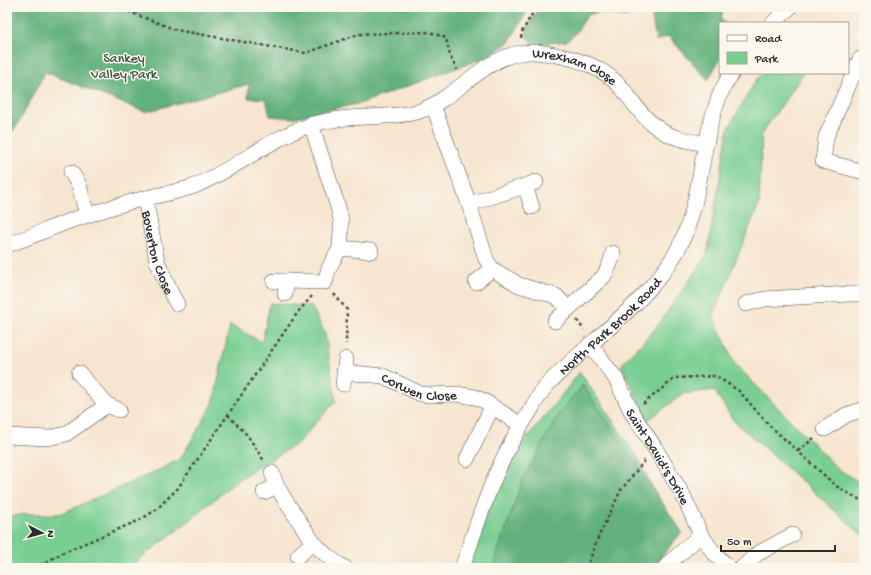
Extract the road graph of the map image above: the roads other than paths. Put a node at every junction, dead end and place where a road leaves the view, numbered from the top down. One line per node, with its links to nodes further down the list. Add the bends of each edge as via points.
1 (790, 7): 2 (street)
2 (774, 22)
3 (860, 59): 9 (street, via 826,137 823,161)
4 (731, 74): 7 (street, North Park Brook Road, via 717,102)
5 (433, 105): 6 (street, Wrexham Close, via 401,115); 7 (street, Wrexham Close, via 489,66 520,53 540,52 569,58 600,69 614,79 638,110 658,129 677,138); 11 (street)
6 (311, 124): 10 (street, Wrexham Close, via 190,187); 15 (street, via 338,207 342,231)
7 (706, 144): 26 (street, North Park Brook Road, via 693,213 677,251 650,288)
8 (71, 172): 13 (street, via 78,185)
9 (864, 172)
10 (145, 198): 13 (street); 23 (street, Boverton Close, via 157,261)
11 (469, 204): 12 (street, via 530,184); 18 (street, via 486,259)
12 (532, 207)
13 (87, 215): 14 (street)
14 (7, 245)
15 (340, 248): 16 (street); 20 (street, via 323,282)
16 (372, 251)
17 (613, 253): 24 (street, via 604,276)
18 (492, 270): 19 (street); 24 (street, via 520,285 556,296)
19 (476, 282)
20 (282, 286)
21 (864, 294): 22 (street, via 765,299)
22 (746, 304)
23 (179, 306)
24 (568, 308): 25 (street)
25 (555, 321)
26 (591, 343): 31 (street, North Park Brook Road, via 546,387); 36 (street, Saint David's Drive, via 616,379 632,413 683,495)
27 (344, 372): 29 (street, Corwen Close, via 383,376 421,394 465,395)
28 (80, 373): 33 (street, via 113,408 66,434 48,438)
29 (492, 407): 31 (street, Corwen Close); 34 (street)
30 (864, 409): 32 (street, via 846,415)
31 (520, 425): 41 (street, North Park Brook Road, via 495,473)
32 (824, 429)
33 (7, 436)
34 (462, 460)
35 (271, 484): 38 (street)
36 (701, 535): 42 (street); 43 (street, Saint David's Drive)
37 (792, 535): 44 (street, via 757,554)
38 (313, 542): 39 (street); 40 (street, via 329,558)
39 (298, 556)
40 (345, 568)
41 (462, 568)
42 (665, 568)
43 (729, 568)
44 (742, 568)

